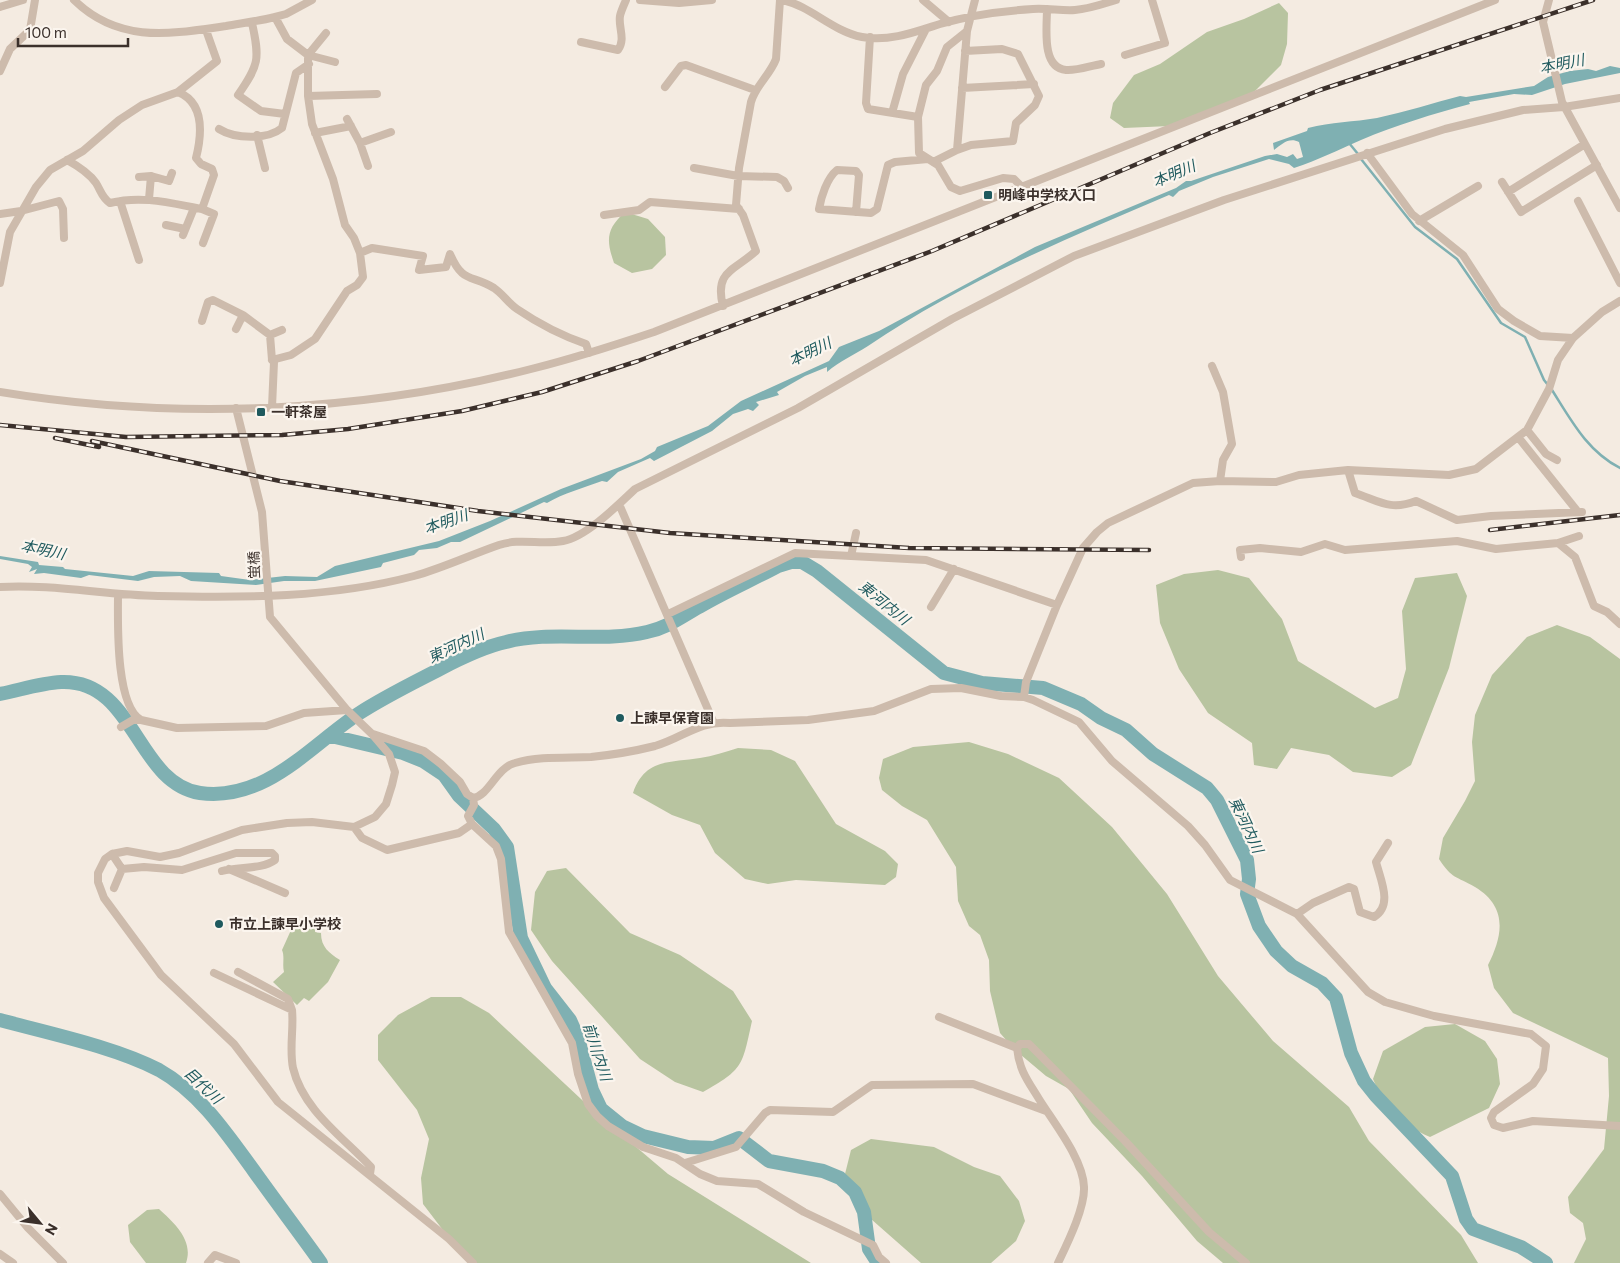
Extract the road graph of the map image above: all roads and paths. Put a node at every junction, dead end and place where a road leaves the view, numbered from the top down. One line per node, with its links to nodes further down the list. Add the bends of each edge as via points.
1 (23, 0): 16 (street)
2 (35, 0): 34 (street, via 30,30 10,49)
3 (74, 0): 22 (street, via 108,25 173,34)
4 (312, 0): 18 (street)
5 (626, 0): 27 (street, via 620,18 622,30 618,50)
6 (640, 0): 7 (street, via 679,3)
7 (712, 0)
8 (781, 0): 26 (street, via 842,31); 38 (street, via 776,59 773,68)
9 (923, 0): 20 (street)
10 (975, 0): 19 (street)
11 (1043, 0): 17 (street)
12 (1116, 0): 17 (street, via 1074,10)
13 (1152, 0): 30 (street, via 1165,43)
14 (1495, 0): 66 (street)
15 (1549, 0): 43 (street, via 1543,22)
16 (0, 6)
17 (1045, 9): 19 (street); 33 (street, via 1049,59 1054,66 1066,70)
18 (275, 17): 21 (street); 29 (street, via 287,39)
19 (970, 17): 20 (street); 24 (street)
20 (949, 22): 23 (street)
21 (252, 23): 22 (street); 45 (street, via 258,56 252,74 238,95 261,111)
22 (206, 30): 39 (street, via 217,61)
23 (926, 30): 26 (street, via 895,37); 44 (street, via 903,74)
24 (967, 31): 28 (street); 46 (street, via 947,47 937,71 926,85)
25 (326, 33): 29 (street)
26 (870, 38): 44 (street, via 866,103 868,109)
27 (581, 42)
28 (966, 51): 35 (street, via 1012,50 1018,54); 37 (street)
29 (308, 55): 31 (street); 32 (street)
30 (1125, 55)
31 (335, 62)
32 (309, 64): 41 (street); 45 (street, via 296,73)
33 (1101, 64)
34 (0, 71)
35 (1034, 84): 37 (street); 53 (street, via 1039,96 1035,105 1016,123 1013,141 971,145)
36 (665, 87): 38 (street, via 681,66 686,65)
37 (962, 88): 53 (street)
38 (755, 90): 63 (street)
39 (178, 92): 55 (street, via 142,106 119,120); 73 (street, via 190,101 199,117 201,132 196,158 212,169 214,175)
40 (376, 94): 41 (street)
41 (308, 96): 49 (street)
42 (1620, 98): 43 (street)
43 (1563, 104): 52 (street); 54 (street, via 1445,129)
44 (892, 113): 46 (street)
45 (285, 114): 50 (street, via 282,128 275,134)
46 (918, 117): 56 (street, via 919,153)
47 (219, 129): 50 (street, via 228,135)
48 (391, 132): 51 (street)
49 (315, 133): 51 (street, via 349,122); 84 (street, via 333,179 345,225)
50 (257, 135): 59 (street)
51 (360, 143): 58 (street)
52 (1585, 144): 57 (street); 69 (street)
53 (957, 150): 56 (street)
54 (1365, 154): 80 (street); 111 (street, via 1224,200 1074,256 952,319 798,408 635,489)
55 (67, 160): 71 (street, via 84,170 110,204); 76 (street, via 42,178)
56 (931, 160): 66 (street, via 952,187 960,191 1003,178 1014,178); 77 (street, via 888,165 877,209 871,213)
57 (1597, 165): 69 (street, via 1521,212); 74 (street)
58 (368, 166)
59 (265, 168)
60 (694, 168): 63 (street)
61 (172, 172): 62 (street, via 169,181)
62 (151, 176): 64 (street); 70 (street)
63 (738, 176): 68 (street, via 777,177); 75 (street, via 736,205)
64 (139, 177)
65 (1502, 182): 69 (street)
66 (1021, 186): 89 (street)
67 (1478, 186): 80 (street)
68 (788, 188)
69 (1508, 192)
70 (149, 199): 71 (street); 73 (street)
71 (120, 201): 85 (street)
72 (1578, 201): 87 (street)
73 (198, 208): 81 (street, via 184,232); 83 (street, via 214,214)
74 (1620, 208)
75 (739, 209): 79 (street, via 650,202 639,210); 89 (street, via 756,251 720,281)
76 (21, 211): 78 (street); 82 (street, via 59,201 63,209); 86 (street, via 10,232)
77 (856, 212): 77 (street, via 819,209 837,170 856,171 859,175)
78 (0, 214)
79 (604, 215)
80 (1419, 221): 97 (street, via 1463,256 1498,309 1540,336)
81 (166, 225)
82 (64, 238)
83 (202, 243)
84 (360, 253): 98 (street, via 364,276 347,291); 100 (street, via 372,248 423,256 418,270 446,267 450,254 457,270 491,287 545,328 586,344)
85 (139, 260)
86 (0, 283)
87 (1620, 283)
88 (1620, 301): 97 (street)
89 (722, 306): 100 (street)
90 (242, 315): 91 (street, via 214,300 208,302); 93 (street); 95 (street)
91 (202, 321)
92 (322, 322): 98 (street)
93 (236, 329)
94 (282, 330): 95 (street)
95 (270, 335): 101 (street)
96 (302, 338): 99 (street)
97 (1573, 338): 106 (street, via 1558,360 1551,386)
98 (315, 339): 99 (street)
99 (307, 346): 101 (street)
100 (589, 353): 104 (street, via 454,386 336,403)
101 (272, 360): 104 (street)
102 (1212, 366): 110 (street, via 1223,392 1232,444 1223,460)
103 (0, 392): 105 (street, via 91,404)
104 (272, 407): 105 (street)
105 (236, 408): 119 (street, 蛍橋, via 262,512)
106 (1527, 430): 107 (street); 108 (street, via 1546,454)
107 (1518, 437): 109 (street, via 1476,470 1465,473 1426,475); 109 (street, via 1580,512 1457,520 1416,501 1402,506 1387,506 1355,492)
108 (1557, 460)
109 (1348, 470): 110 (street, via 1300,475 1276,482)
110 (1220, 481): 121 (street, via 1193,484 1102,527 1083,548)
111 (619, 504): 119 (street, via 576,537 562,542 500,545 414,576 334,592); 123 (street)
112 (856, 534): 115 (street)
113 (1579, 536): 114 (street)
114 (1558, 543): 116 (street, via 1496,549 1456,541 1345,550 1325,544 1301,552 1260,548 1240,550); 124 (street, via 1575,557 1594,606)
115 (851, 556): 117 (street, via 926,560); 123 (street, via 795,553)
116 (1241, 557)
117 (954, 569): 121 (street); 122 (street)
118 (0, 587): 120 (street)
119 (268, 592): 120 (street, via 156,596); 126 (street, 蛍橋, via 270,617)
120 (118, 594): 127 (street, via 121,677)
121 (1057, 605): 125 (street, via 1026,682)
122 (931, 607)
123 (669, 617): 128 (street)
124 (1620, 624)
125 (1024, 696): 128 (street, via 1001,696 961,688 930,689 874,711 845,716); 139 (street, via 1079,722 1112,761 1188,826 1230,880)
126 (348, 711): 127 (street, via 304,713 266,726 177,728); 130 (street, 蛍橋)
127 (137, 720): 129 (street)
128 (713, 722): 131 (street, via 655,746 515,763 502,768 484,793)
129 (121, 726)
130 (372, 734): 131 (street, via 424,751 460,782); 133 (street, via 389,754 394,772 392,786 386,804 374,817)
131 (473, 802): 132 (street, via 468,816)
132 (472, 824): 133 (street, via 459,833 387,850 362,838); 147 (street, via 496,846 501,859 509,932 572,1043 588,1104 608,1126 643,1147)
133 (354, 827): 135 (street, via 287,823 242,830 160,858 127,852)
134 (1388, 843): 139 (street, via 1376,862 1386,902 1382,912 1374,918 1360,912 1354,889 1348,887)
135 (112, 854): 136 (street); 148 (street, via 105,859 98,873 104,898 161,975 234,1044 278,1102)
136 (122, 869): 137 (street); 138 (street, via 144,866 182,870 236,854 272,854 274,860 268,865 226,870)
137 (114, 888)
138 (284, 893)
139 (1297, 914): 146 (street, via 1356,981 1385,1002 1434,1016 1531,1034 1546,1046 1543,1069 1533,1084 1494,1112 1491,1118 1494,1125 1503,1128 1533,1121)
140 (238, 972): 142 (street, via 288,999)
141 (214, 973): 142 (street)
142 (292, 1010): 148 (street, via 291,1047 298,1084 324,1121 371,1167)
143 (939, 1016): 144 (street)
144 (1017, 1048): 145 (street, via 1019,1066); 158 (street, via 1020,1044 1029,1044 1209,1232)
145 (1046, 1111): 147 (street, via 973,1084 872,1085 833,1112 770,1110 736,1147); 157 (street, via 1079,1168 1084,1190 1068,1243)
146 (1620, 1126)
147 (686, 1163): 156 (street, via 717,1181 758,1184 804,1212 873,1245)
148 (370, 1174): 155 (street)
149 (0, 1194): 152 (street)
150 (1, 1257): 151 (street)
151 (13, 1263)
152 (63, 1263)
153 (208, 1263): 154 (street, via 215,1255)
154 (236, 1263)
155 (473, 1263)
156 (886, 1263)
157 (1058, 1263)
158 (1246, 1263)

